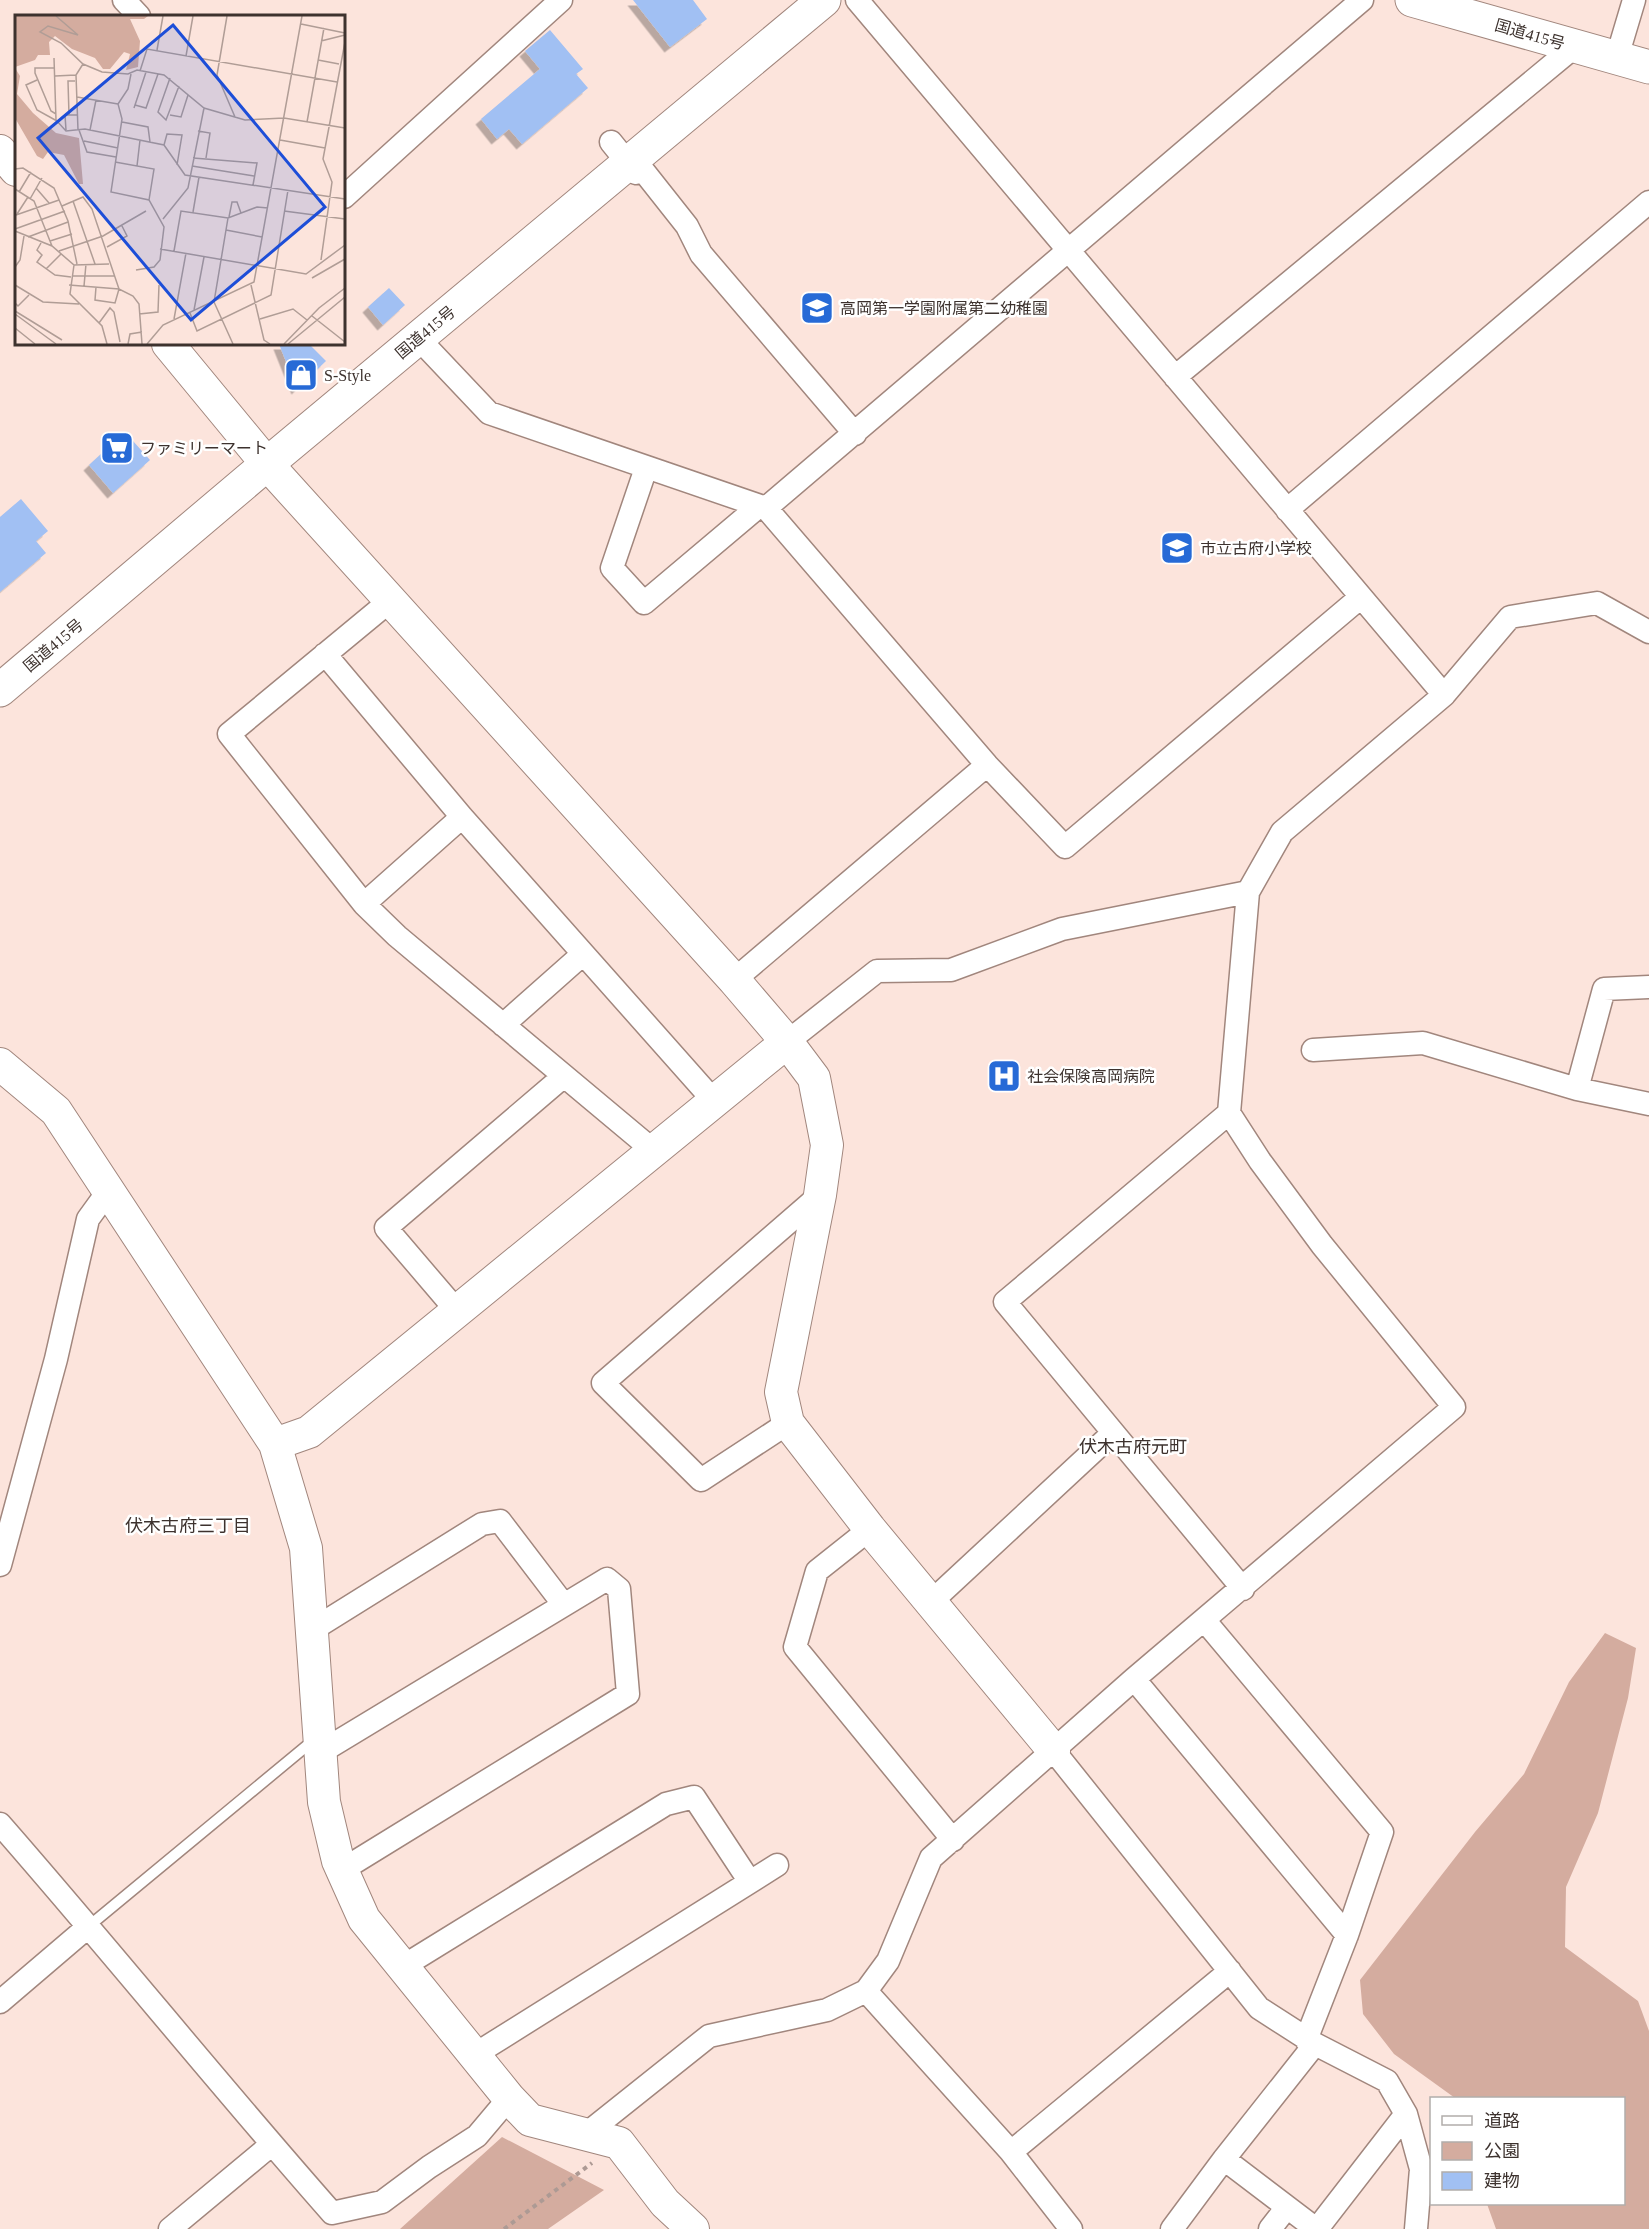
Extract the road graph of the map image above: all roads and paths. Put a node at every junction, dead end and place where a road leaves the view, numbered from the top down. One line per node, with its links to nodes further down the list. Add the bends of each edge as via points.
1 (124, 0): 8 (street)
2 (561, 0): 15 (street)
3 (824, 0): 13 (highway, 国道415号)
4 (857, 0): 17 (street)
5 (1362, 0): 17 (street)
6 (1412, 0): 9 (highway, 国道415号)
7 (1634, 0): 10 (street)
8 (138, 15)
9 (1574, 46): 10 (highway, 国道415号); 20 (street)
10 (1617, 57): 11 (highway, 国道415号)
11 (1649, 67)
12 (0, 151): 14 (street)
13 (630, 162): 18 (highway, 国道415号); 21 (street, via 687,226 701,254)
14 (15, 169)
15 (345, 196)
16 (1649, 202): 25 (street)
17 (1069, 251): 20 (street); 21 (street)
18 (418, 338): 22 (highway, 国道415号); 23 (street, via 489,413)
19 (172, 345): 22 (street)
20 (1175, 377): 25 (street)
21 (855, 434): 24 (street)
22 (267, 464): 27 (street); 30 (highway, 国道415号)
23 (646, 468): 24 (street); 24 (street, via 612,568 644,603)
24 (762, 507): 32 (street)
25 (1287, 510): 26 (street)
26 (1361, 597): 31 (street); 32 (street, via 1065,847)
27 (391, 600): 29 (street); 37 (street)
28 (1649, 632): 31 (street, via 1597,603 1510,616)
29 (326, 654): 33 (street); 35 (street, via 229,734)
30 (0, 690)
31 (1444, 695): 34 (street, via 1282,832)
32 (987, 765): 37 (street)
33 (462, 817): 35 (street); 36 (street)
34 (1248, 892): 40 (street, via 1062,929 951,970 877,971); 47 (street)
35 (364, 904): 39 (street)
36 (584, 954): 39 (street); 45 (street)
37 (734, 980): 40 (street)
38 (1649, 987): 44 (street, via 1604,989)
39 (503, 1024): 43 (street)
40 (787, 1042): 45 (street); 50 (street, via 814,1078 819,1101 827,1145)
41 (1312, 1050): 44 (street, via 1423,1043)
42 (0, 1064): 49 (street, via 56,1111)
43 (564, 1076): 48 (street); 51 (street, via 386,1228)
44 (1577, 1089): 46 (street)
45 (714, 1101): 48 (street)
46 (1649, 1104)
47 (1229, 1113): 53 (street, via 1005,1302); 57 (street, via 1322,1245 1454,1407)
48 (654, 1151): 51 (street)
49 (109, 1190): 54 (street); 56 (street, via 88,1219 56,1359)
50 (820, 1195): 52 (street, via 781,1392); 52 (street, via 603,1383 701,1480)
51 (457, 1311): 54 (street, via 309,1432)
52 (788, 1423): 55 (street)
53 (1113, 1433): 57 (street); 58 (street)
54 (275, 1444): 61 (street, via 306,1548)
55 (870, 1529): 58 (street); 66 (street, via 817,1571 795,1647)
56 (0, 1563)
57 (1242, 1589): 60 (street)
58 (931, 1602): 64 (street)
59 (564, 1605): 61 (street, via 500,1521 482,1524); 63 (street); 68 (street, via 607,1579 619,1589 628,1694)
60 (1205, 1621): 62 (street); 71 (street, via 1382,1832)
61 (312, 1630): 63 (street)
62 (1134, 1679): 64 (street); 71 (street)
63 (320, 1744): 68 (street, via 324,1802); 70 (lane)
64 (1054, 1751): 66 (street); 73 (street)
65 (0, 1824): 70 (street)
66 (953, 1840): 74 (street, via 932,1858 888,1961)
67 (777, 1865): 69 (street)
68 (342, 1870): 72 (street, via 364,1919)
69 (750, 1882): 72 (street, via 694,1797 666,1804); 77 (street)
70 (89, 1926): 75 (street); 82 (street)
71 (1347, 1935): 76 (street)
72 (402, 1967): 77 (street)
73 (1230, 1971): 76 (street, via 1259,2008); 83 (street)
74 (866, 1991): 80 (street, via 827,2010 709,2036); 83 (street)
75 (0, 2002)
76 (1311, 2042): 79 (street, via 1388,2081); 84 (street)
77 (474, 2055): 78 (street)
78 (509, 2098): 80 (street, via 530,2120); 82 (street, via 477,2136 382,2202 332,2213)
79 (1406, 2114): 92 (street); 93 (street, via 1421,2169)
80 (586, 2134): 81 (street)
81 (619, 2143): 87 (path); 88 (street, via 665,2204)
82 (271, 2145): 86 (street)
83 (1011, 2152): 89 (street)
84 (1224, 2159): 85 (street); 90 (street)
85 (1287, 2207): 91 (street); 92 (street)
86 (170, 2229)
87 (504, 2229)
88 (693, 2229)
89 (1071, 2229)
90 (1172, 2229)
91 (1269, 2229)
92 (1316, 2229)
93 (1416, 2229)

